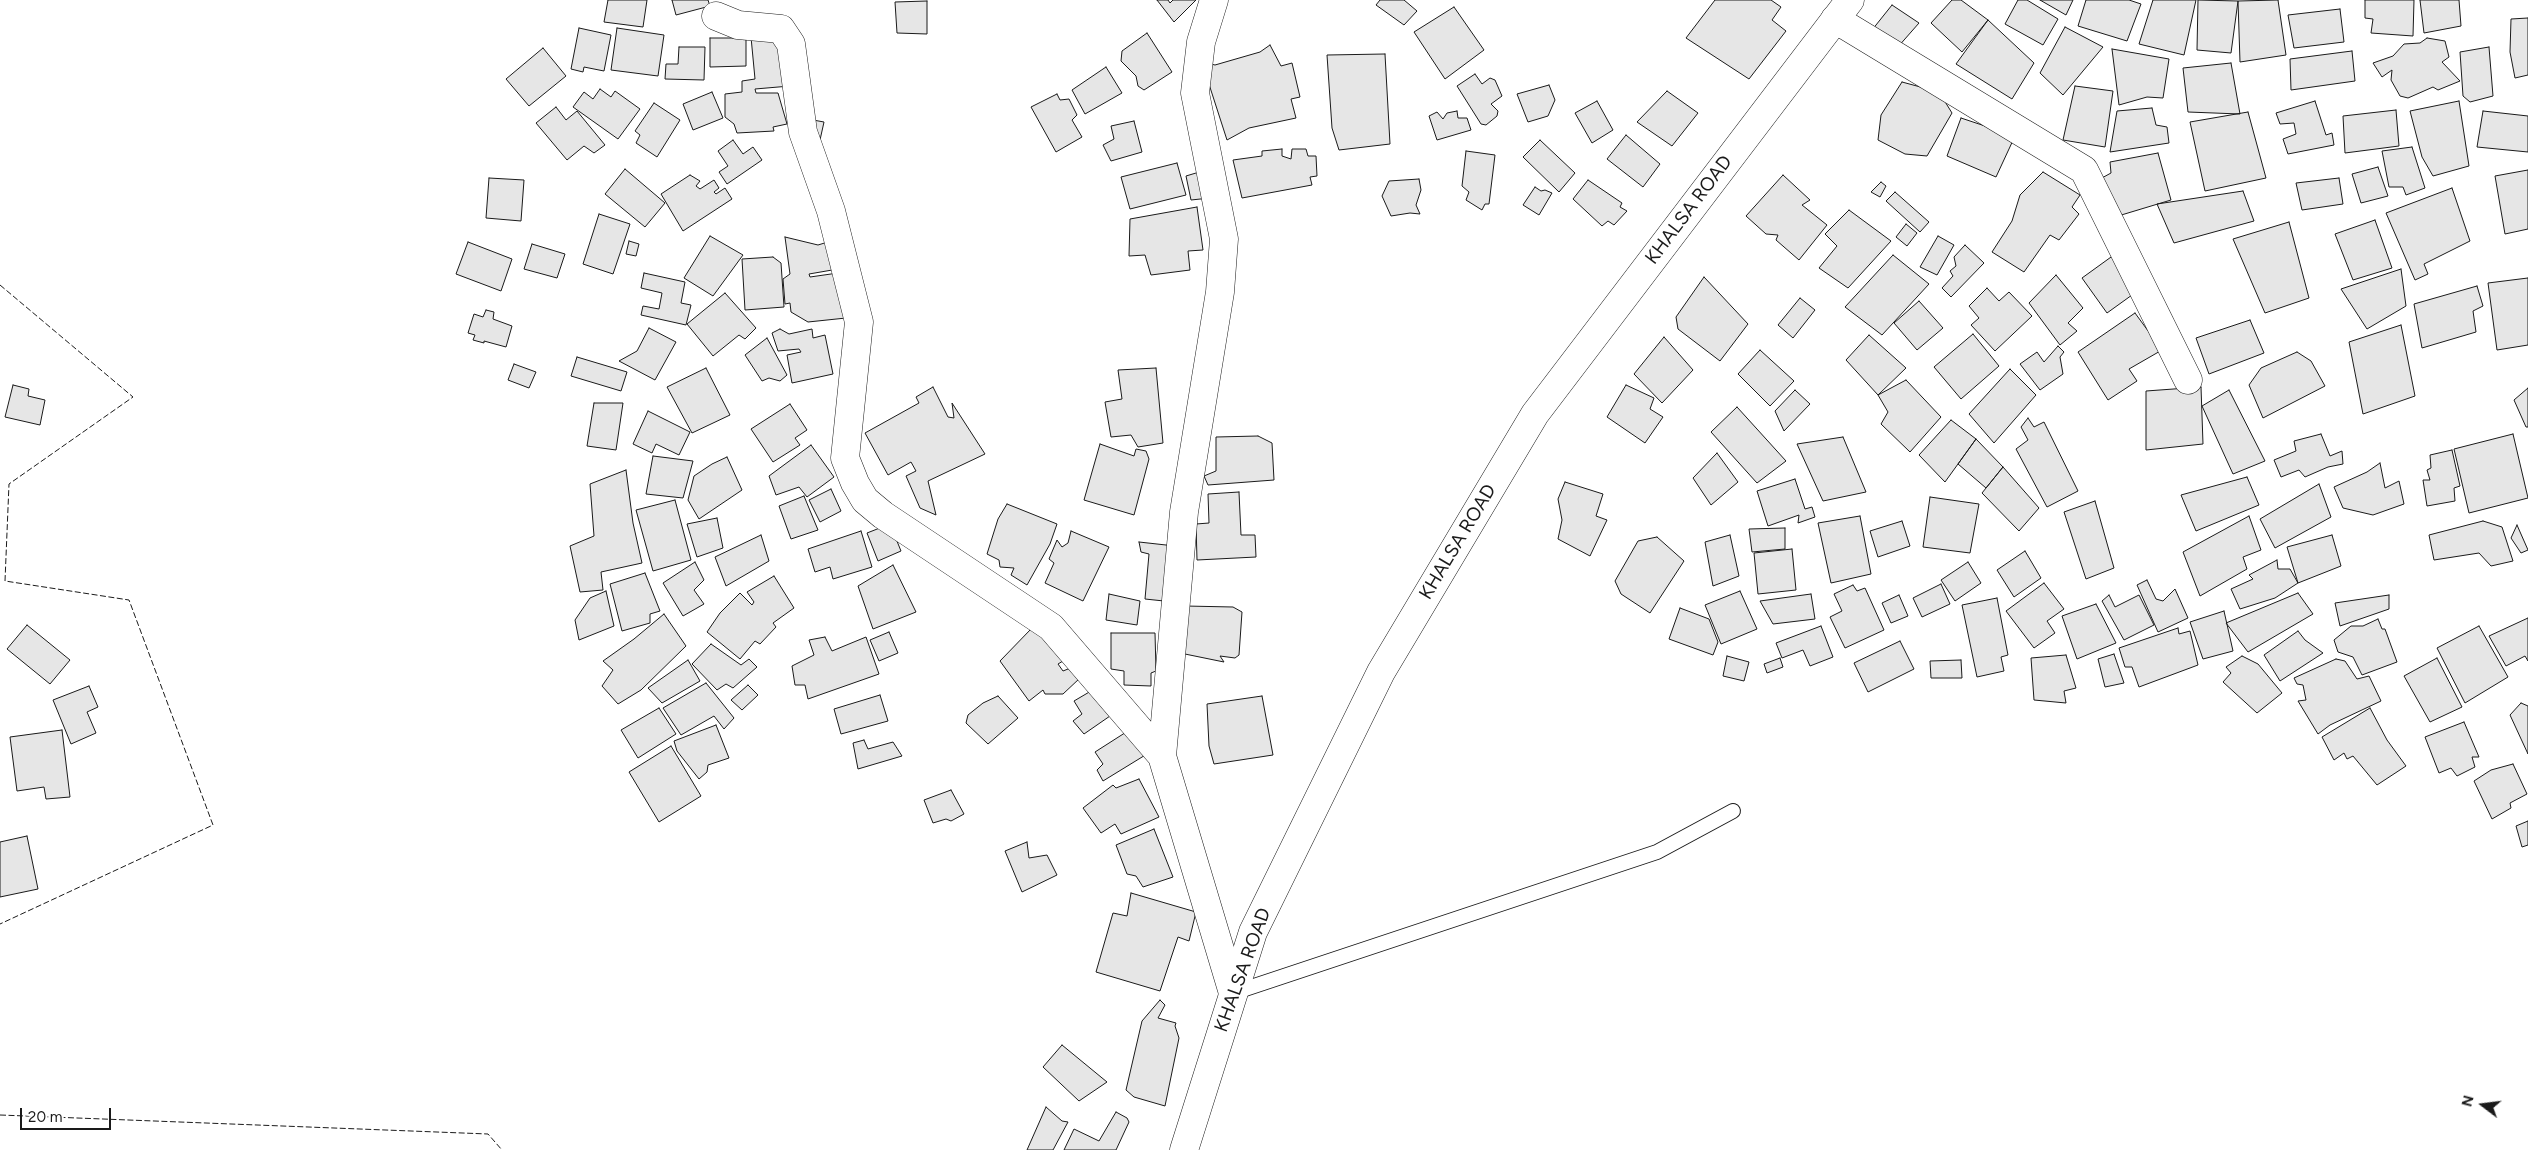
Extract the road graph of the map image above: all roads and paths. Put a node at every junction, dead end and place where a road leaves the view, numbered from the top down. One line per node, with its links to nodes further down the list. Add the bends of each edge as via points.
1 (1214, 0): 5 (street, via 1201,42 1195,93 1224,239 1220,292 1184,512)
2 (1842, 9): 4 (street, via 2084,170); 7 (street, KHALSA ROAD, via 1535,414 1380,672 1253,932)
3 (716, 16): 5 (street, via 738,25 782,29 791,44 803,132 832,212 858,322 845,458 865,500 1051,627)
4 (2188, 380)
5 (1162, 756): 7 (street)
6 (1734, 811): 7 (lane, via 1657,852)
7 (1233, 993): 8 (street, KHALSA ROAD)
8 (1184, 1150)

